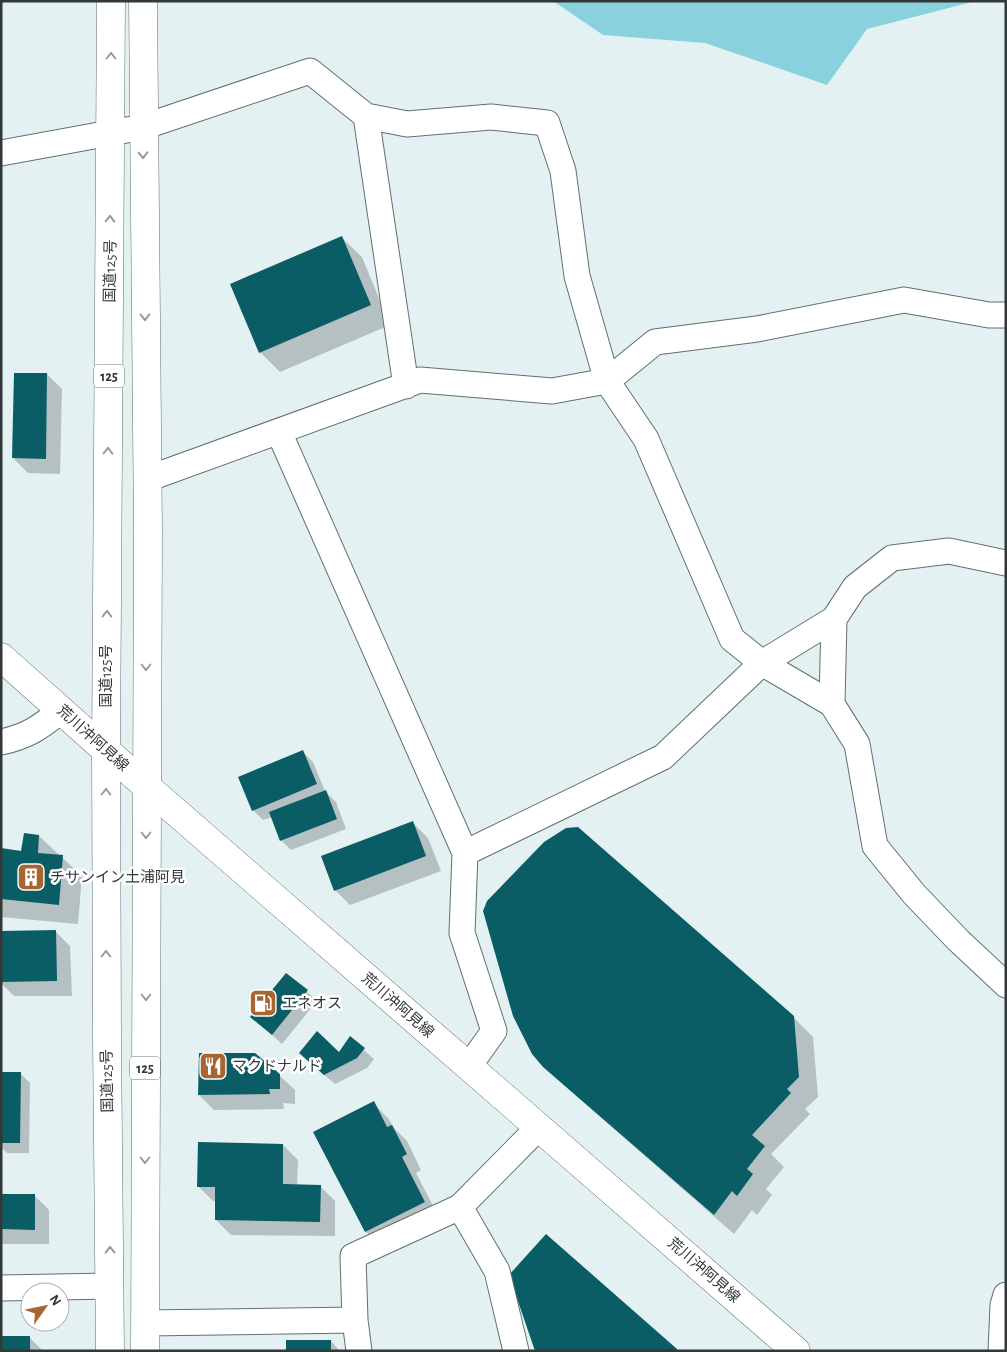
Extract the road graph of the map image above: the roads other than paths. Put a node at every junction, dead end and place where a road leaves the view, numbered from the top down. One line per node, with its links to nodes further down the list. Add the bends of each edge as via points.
1 (111, 1): 5 (main road, 国道125号 / 125, one-way to 1)
2 (143, 1): 4 (main road, 125)
3 (366, 116): 4 (street, via 310,71); 8 (street, via 407,124 491,116 547,123 563,170 577,276); 9 (street)
4 (143, 127): 5 (street); 11 (main road, 125, one-way to 11)
5 (111, 132): 6 (street); 19 (main road, 国道125号 / 125, one-way to 5)
6 (1, 153)
7 (1006, 315): 8 (street, via 904,300 756,329 655,342)
8 (607, 381): 9 (street, via 552,391 420,380); 15 (street, via 646,438 732,639)
9 (406, 386): 10 (street)
10 (279, 432): 11 (street); 21 (street)
11 (147, 480): 20 (main road, 125, one-way to 20)
12 (1006, 563): 13 (street, via 949,551 892,558 855,587)
13 (834, 619): 15 (street); 16 (street)
14 (1, 657): 17 (main road, 荒川沖阿見線)
15 (762, 663): 16 (street); 21 (street, via 663,757)
16 (832, 704): 22 (street, via 857,744 875,846 914,894)
17 (62, 710): 18 (street, via 20,738); 19 (main road, 荒川沖阿見線)
18 (1, 742)
19 (106, 750): 20 (main road, 荒川沖阿見線); 26 (main road, 国道125号 / 125, one-way to 19)
20 (146, 786): 23 (main road, 荒川沖阿見線); 30 (main road, 125, one-way to 30)
21 (465, 853): 23 (street, via 462,933 494,1031)
22 (1006, 985)
23 (469, 1066): 24 (main road, 荒川沖阿見線)
24 (539, 1127): 25 (street); 35 (main road, 荒川沖阿見線)
25 (460, 1207): 29 (street, via 353,1256); 34 (street, via 497,1271)
26 (110, 1286): 27 (street); 31 (main road, 国道125号 / 125)
27 (1, 1288)
28 (1006, 1296): 36 (street)
29 (355, 1320): 30 (street); 33 (street)
30 (145, 1323): 32 (main road, 125)
31 (110, 1351)
32 (145, 1351)
33 (359, 1351)
34 (516, 1351)
35 (796, 1351)
36 (1001, 1351)

